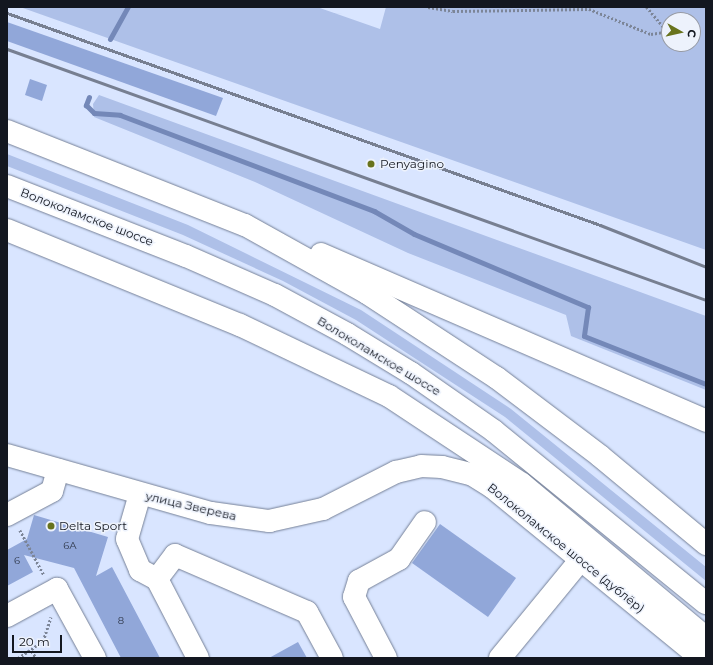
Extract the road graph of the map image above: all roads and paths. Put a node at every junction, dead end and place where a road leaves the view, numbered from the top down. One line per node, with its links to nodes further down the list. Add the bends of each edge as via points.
1 (428, 7): 4 (path, via 453,11)
2 (594, 7): 4 (path)
3 (646, 7): 4 (path, via 663,27 663,32 651,34)
4 (589, 9)
5 (7, 131): 9 (main road)
6 (7, 186): 8 (main road, Волоколамское шоссе)
7 (7, 190): 8 (main road)
8 (37, 197): 21 (main road, Волоколамское шоссе, via 275,295 405,369 494,431)
9 (245, 225): 11 (main road, via 368,272); 18 (main road, via 367,293 440,339 600,456)
10 (7, 230): 23 (main road, via 253,331 389,396 522,484)
11 (706, 421)
12 (7, 455): 13 (main road, улица Зверева)
13 (58, 470): 15 (main road, улица Зверева); 16 (main road, via 52,491)
14 (373, 482): 15 (main road, улица Зверева, via 323,509 285,520 211,513); 19 (main road, Волоколамское шоссе (дублёр), via 421,466 442,467 471,474 492,487)
15 (140, 494): 20 (main road, via 127,539 140,570)
16 (7, 515)
17 (425, 522): 29 (main road, via 400,559 359,581 355,592 354,598)
18 (706, 544)
19 (582, 558): 30 (main road); 31 (main road, Волоколамское шоссе (дублёр))
20 (157, 579): 27 (main road); 28 (main road, via 176,555 307,612)
21 (706, 603)
22 (7, 616): 26 (main road, via 57,589)
23 (706, 638)
24 (32, 651): 25 (path)
25 (36, 658)
26 (95, 658)
27 (198, 658)
28 (332, 658)
29 (386, 658)
30 (500, 658)
31 (702, 658)

